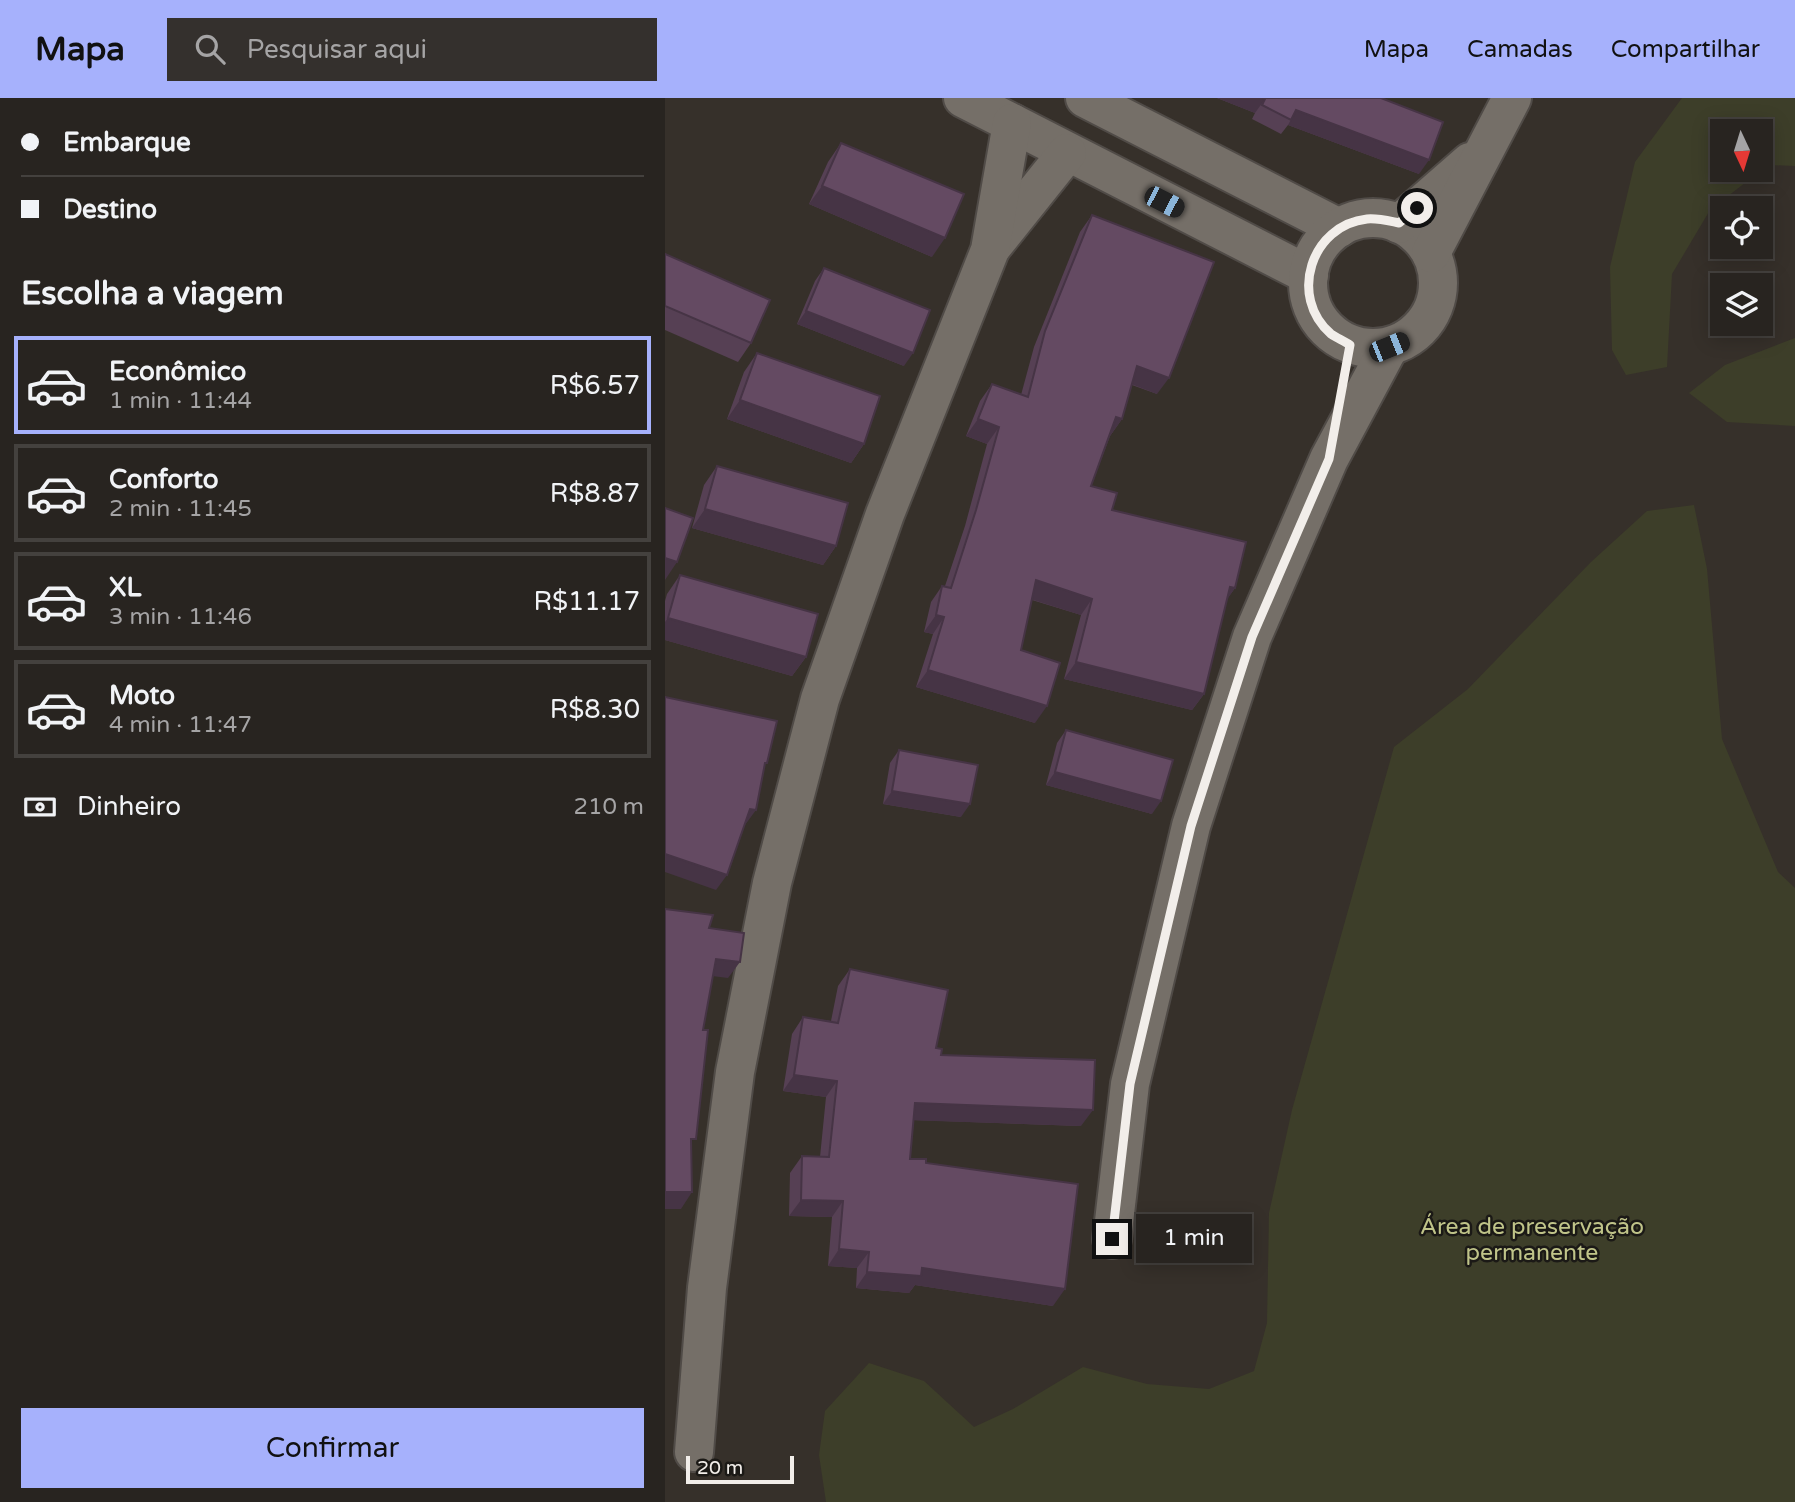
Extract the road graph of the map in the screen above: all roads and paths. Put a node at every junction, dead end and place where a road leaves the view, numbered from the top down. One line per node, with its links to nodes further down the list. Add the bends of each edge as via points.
1 (963, 98): 4 (street)
2 (1512, 98): 5 (street)
3 (1093, 100): 8 (street)
4 (1011, 123): 6 (street); 9 (street)
5 (1487, 147): 7 (street); 10 (street)
6 (1067, 153): 9 (street); 11 (street)
7 (1399, 223): 8 (street, via 1369,218); 10 (street)
8 (1339, 228): 11 (street, via 1318,248)
9 (990, 250): 16 (street, via 885,514 820,699 772,883 735,1072 707,1288)
10 (1431, 253): 13 (street, via 1439,285 1433,310 1418,330)
11 (1309, 275): 12 (street, via 1309,297 1317,317 1331,334)
12 (1350, 345): 13 (street); 14 (street)
13 (1389, 347): 14 (street)
14 (1329, 459): 15 (street, via 1252,637 1191,826 1130,1084)
15 (1112, 1239)
16 (694, 1452)

